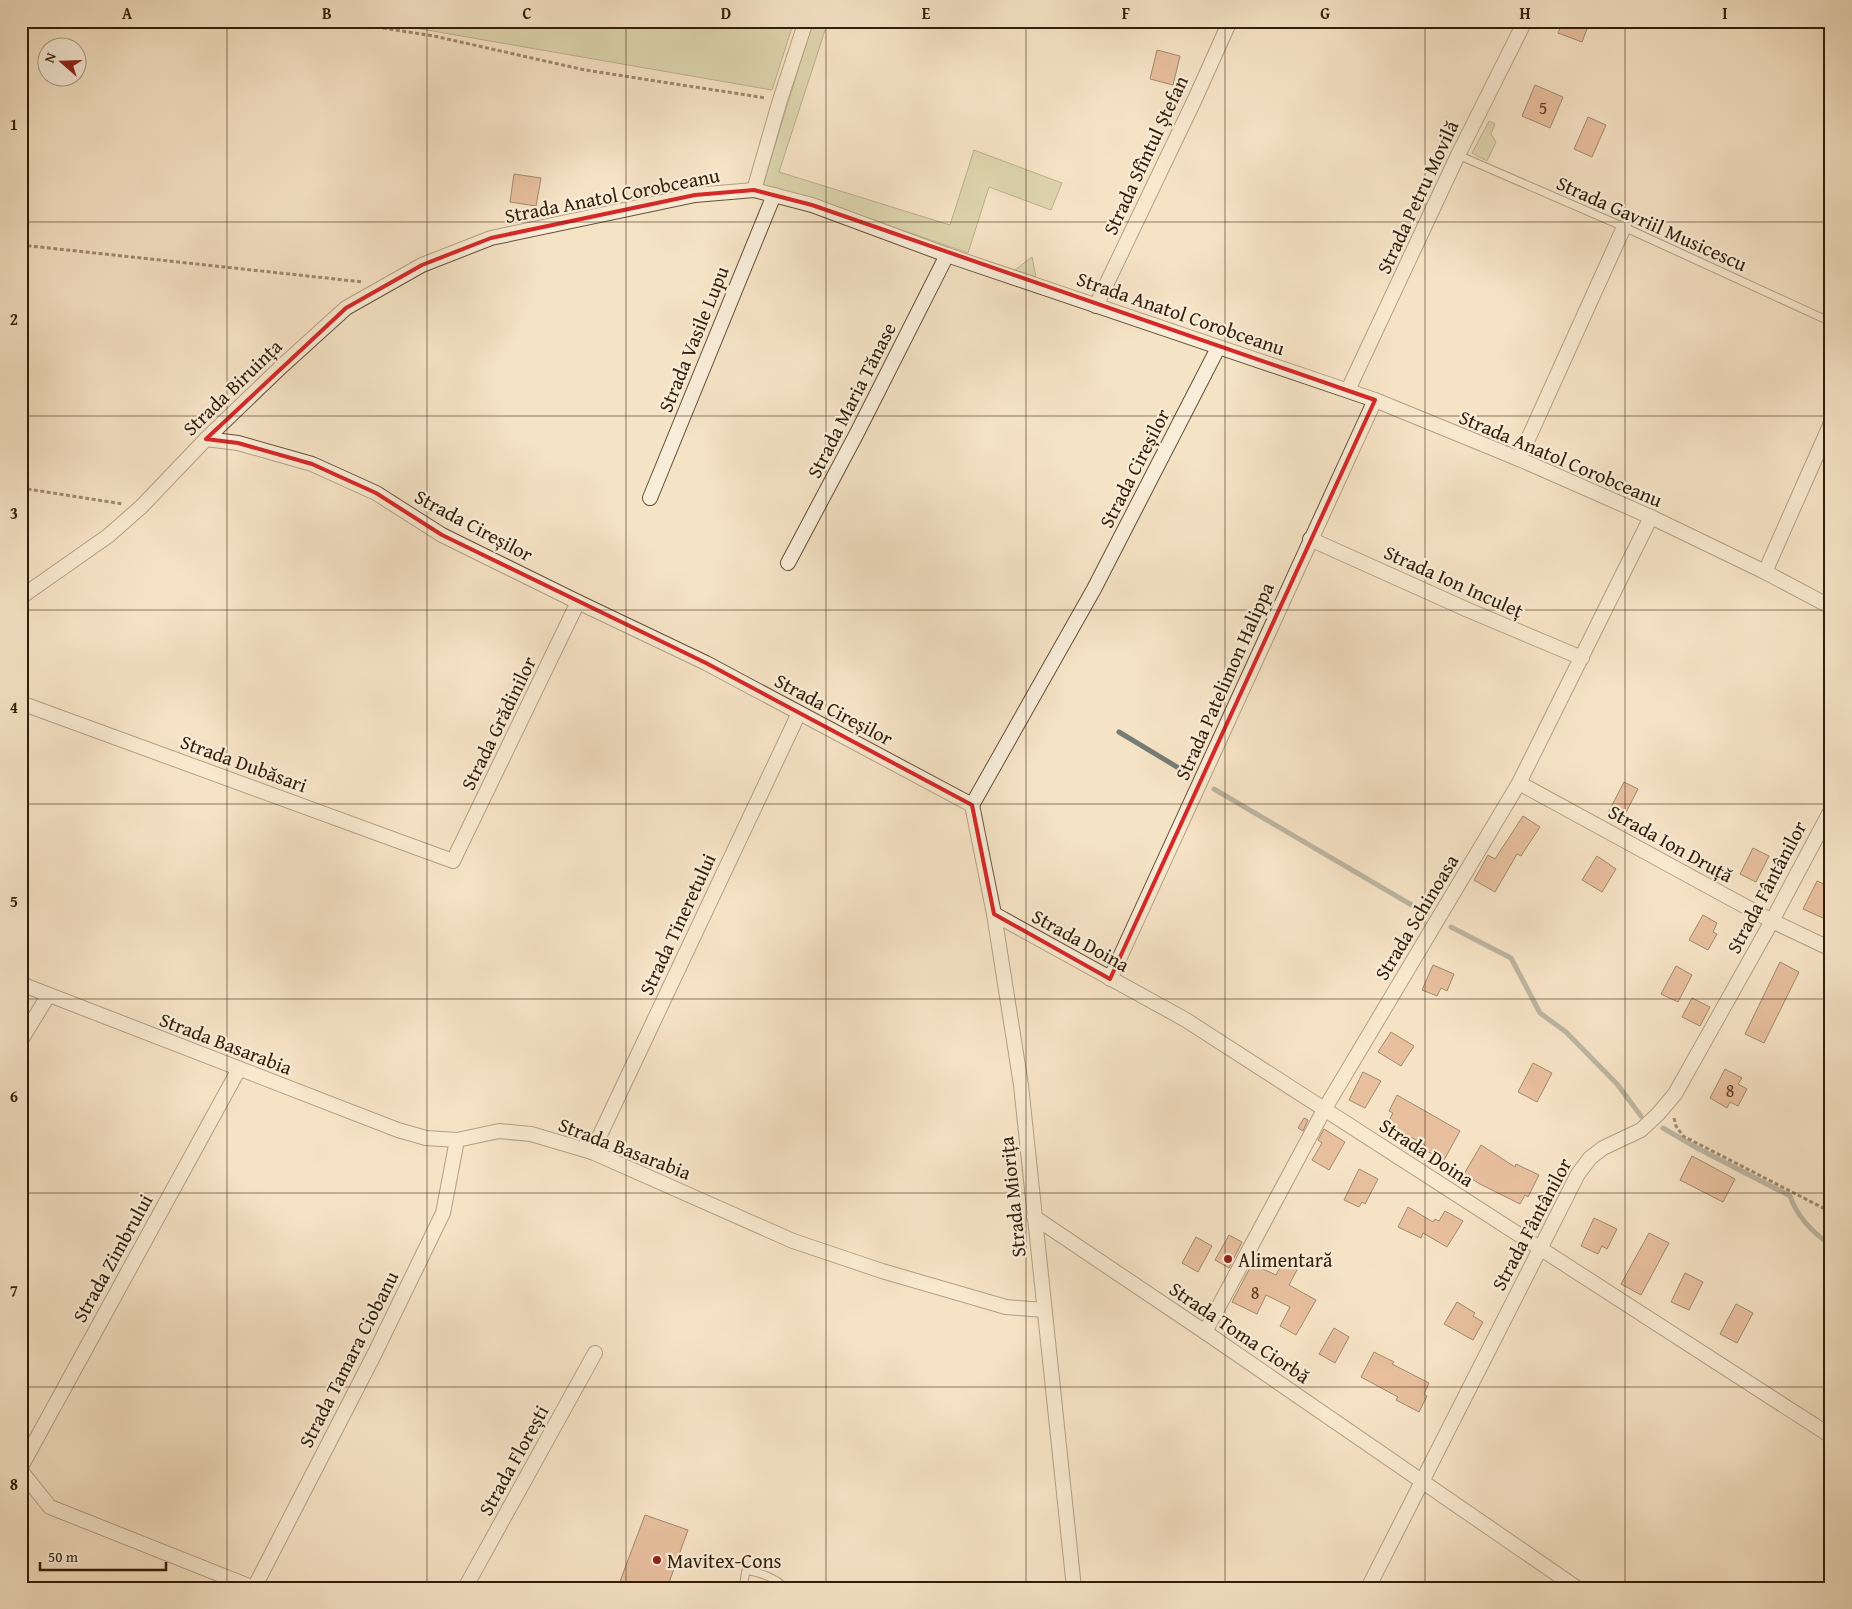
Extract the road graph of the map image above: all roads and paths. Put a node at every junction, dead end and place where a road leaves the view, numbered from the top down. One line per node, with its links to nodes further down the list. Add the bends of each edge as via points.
1 (338, 21): 5 (path, via 434,36 585,70)
2 (806, 21): 5 (street)
3 (1230, 21): 14 (street, Strada Sfîntul Ștefan)
4 (1525, 21): 6 (street, Strada Petru Movilă)
5 (780, 100): 7 (street)
6 (1458, 155): 9 (lane, Strada Gavriil Musicescu); 17 (street, Strada Petru Movilă)
7 (754, 190): 8 (street, Strada Anatol Corobceanu); 10 (street, Strada Anatol Corobceanu, via 695,195)
8 (774, 195): 12 (street, Strada Anatol Corobceanu, via 812,205); 23 (street, Strada Vasile Lupu)
9 (1624, 227): 15 (lane, Strada Gavriil Musicescu); 21 (street)
10 (491, 238): 13 (street, Strada Biruința, via 422,265)
11 (21, 245): 13 (path)
12 (947, 255): 14 (street, Strada Anatol Corobceanu); 27 (street, Strada Maria Tănase, via 858,433)
13 (388, 284): 20 (street, Strada Biruința, via 346,308)
14 (1096, 306): 16 (street, Strada Anatol Corobceanu)
15 (1831, 322)
16 (1218, 348): 17 (street, Strada Anatol Corobceanu); 36 (street, Strada Cireșilor, via 1094,589)
17 (1348, 390): 18 (street, Strada Anatol Corobceanu)
18 (1375, 400): 21 (street, Strada Anatol Corobceanu); 26 (street, Strada Patelimon Halippa)
19 (1831, 423): 28 (street)
20 (206, 439): 24 (street, Strada Biruința); 30 (street, Strada Cireșilor, via 238,442 312,464 376,493 442,535)
21 (1519, 460): 25 (street, Strada Anatol Corobceanu)
22 (21, 488): 24 (path)
23 (650, 498)
24 (141, 507): 29 (street, Strada Biruința, via 108,536)
25 (1651, 518): 28 (street, Strada Anatol Corobceanu); 32 (street, Strada Schinoasa)
26 (1310, 539): 32 (street, Strada Ion Inculeț); 42 (street, Strada Patelimon Halippa)
27 (788, 563)
28 (1764, 572): 31 (street, Strada Anatol Corobceanu)
29 (21, 597)
30 (578, 602): 34 (street, Strada Cireșilor, via 706,663); 38 (street, Strada Grădinilor)
31 (1831, 607)
32 (1582, 658): 35 (street, Strada Schinoasa)
33 (21, 703): 38 (street, Strada Dubăsari)
34 (799, 713): 36 (street, Strada Cireșilor); 50 (street, Strada Tineretului)
35 (1519, 783): 40 (street, Strada Ion Druță); 48 (street, Strada Schinoasa)
36 (972, 805): 39 (street, Strada Miorița)
37 (1831, 810): 40 (street, Strada Fântânilor)
38 (453, 861)
39 (994, 914): 42 (street, Strada Doina); 52 (street, Strada Miorița, via 1021,1085)
40 (1772, 921): 41 (street, Strada Ion Druță); 47 (street, Strada Fântânilor)
41 (1831, 949)
42 (1110, 979): 48 (street, Strada Doina, via 1186,1020)
43 (21, 984): 44 (street, Strada Basarabia)
44 (48, 996): 45 (street); 46 (street, Strada Basarabia)
45 (21, 1040)
46 (239, 1069): 49 (street, Strada Basarabia, via 398,1130 426,1138); 58 (street, Strada Zimbrului)
47 (1675, 1094): 51 (path, via 1674,1117 1683,1136); 53 (street, Strada Fântânilor, via 1641,1130 1603,1148 1590,1158 1578,1174)
48 (1324, 1110): 53 (street, Strada Doina); 55 (street, Strada Schinoasa)
49 (457, 1140): 50 (street, Strada Basarabia, via 499,1131 531,1134); 61 (street, Strada Tamara Ciobanu, via 443,1213)
50 (592, 1152): 54 (street, Strada Basarabia, via 793,1240 882,1271 1006,1307)
51 (1831, 1212)
52 (1034, 1217): 54 (street, Strada Miorița); 55 (street, Strada Toma Ciorbă)
53 (1539, 1248): 57 (street, Strada Doina); 60 (street, Strada Fântânilor)
54 (1044, 1310): 65 (street, Strada Miorița)
55 (1205, 1332): 60 (street, Strada Toma Ciorbă)
56 (595, 1352): 62 (street, Strada Florești)
57 (1831, 1436)
58 (21, 1467)
59 (21, 1471): 61 (street, via 50,1507)
60 (1422, 1482): 66 (street); 67 (street, Strada Toma Ciorbă)
61 (254, 1588)
62 (466, 1588)
63 (743, 1588): 64 (lane, via 746,1570 767,1576)
64 (785, 1588)
65 (1074, 1588)
66 (1368, 1588)
67 (1577, 1588)

